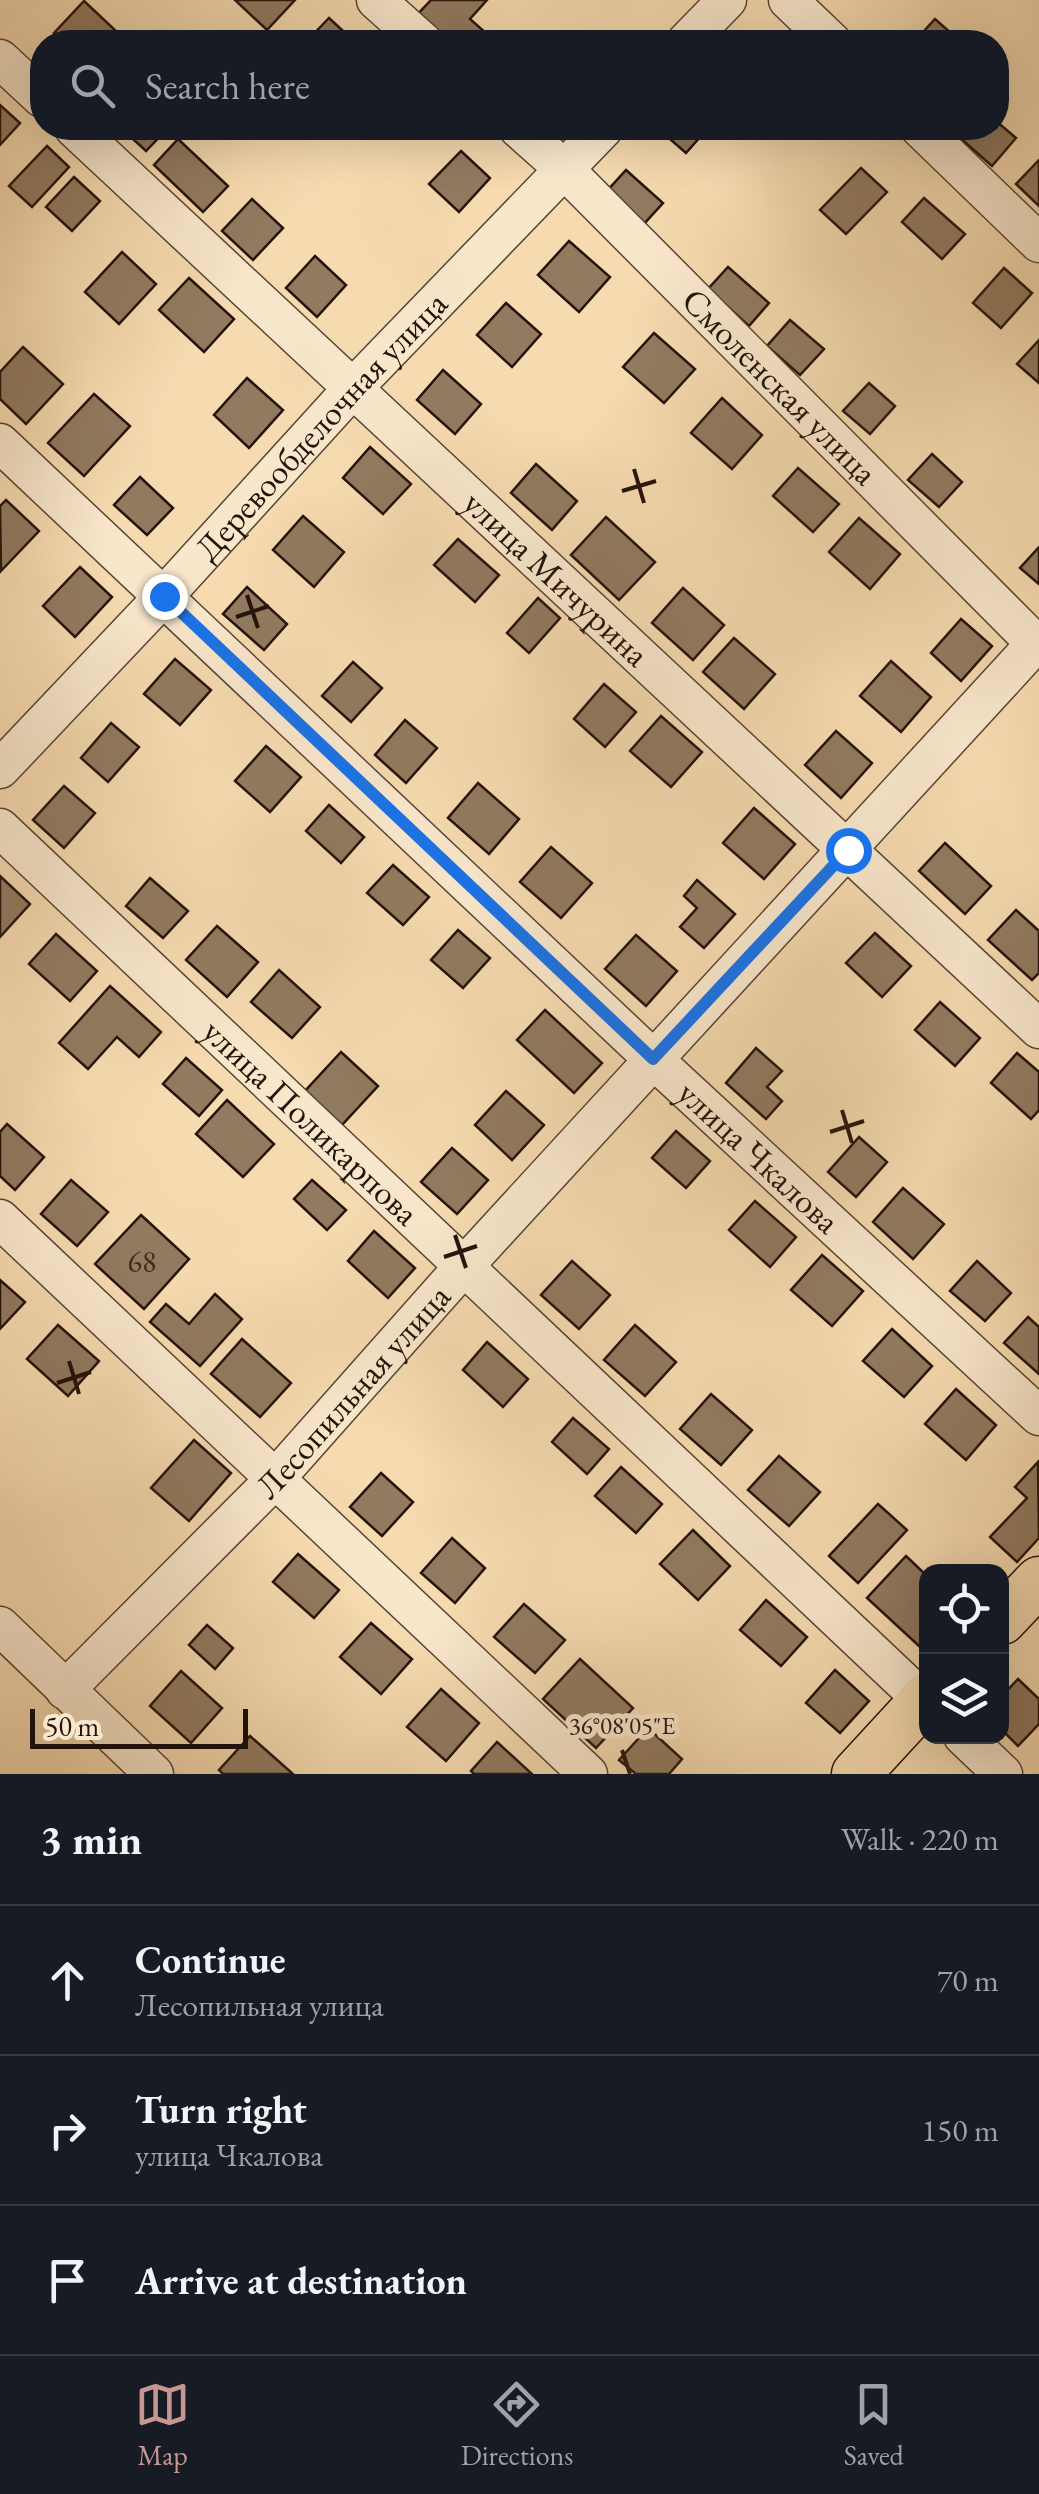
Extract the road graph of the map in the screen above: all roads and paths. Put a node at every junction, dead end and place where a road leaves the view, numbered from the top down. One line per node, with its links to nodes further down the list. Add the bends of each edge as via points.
1 (376, 0): 4 (street)
2 (727, 0): 5 (street)
3 (788, 0): 6 (street)
4 (410, 30)
5 (698, 30)
6 (819, 30)
7 (0, 59): 8 (street)
8 (30, 87)
9 (87, 140): 15 (street, улица Мичурина)
10 (531, 140): 13 (street, Смоленская улица)
11 (592, 140): 13 (street, Деревообделочная улица)
12 (932, 140): 14 (street)
13 (564, 169): 15 (street, Деревообделочная улица); 18 (street, Смоленская улица)
14 (1039, 243)
15 (354, 387): 17 (street, Деревообделочная улица); 21 (street, улица Мичурина)
16 (0, 443): 17 (street, улица Чкалова)
17 (164, 596): 19 (street, Деревообделочная улица); 23 (street, улица Чкалова)
18 (1038, 643): 21 (street, Лесопильная улица)
19 (0, 769)
20 (0, 828): 25 (street, улица Поликарпова)
21 (848, 850): 22 (street, улица Мичурина); 23 (street, Лесопильная улица)
22 (1039, 1029)
23 (653, 1059): 25 (street, Лесопильная улица); 26 (street, улица Чкалова)
24 (0, 1219): 27 (street)
25 (465, 1265): 27 (street, Лесопильная улица); 32 (street, улица Поликарпова)
26 (1039, 1416)
27 (275, 1479): 31 (street, Лесопильная улица); 36 (street)
28 (1039, 1581): 29 (main road)
29 (1009, 1613)
30 (0, 1626): 31 (street)
31 (65, 1690): 35 (street)
32 (919, 1693)
33 (919, 1707): 37 (main road)
34 (971, 1744): 38 (street)
35 (154, 1774)
36 (588, 1774)
37 (856, 1774)
38 (1003, 1774)

